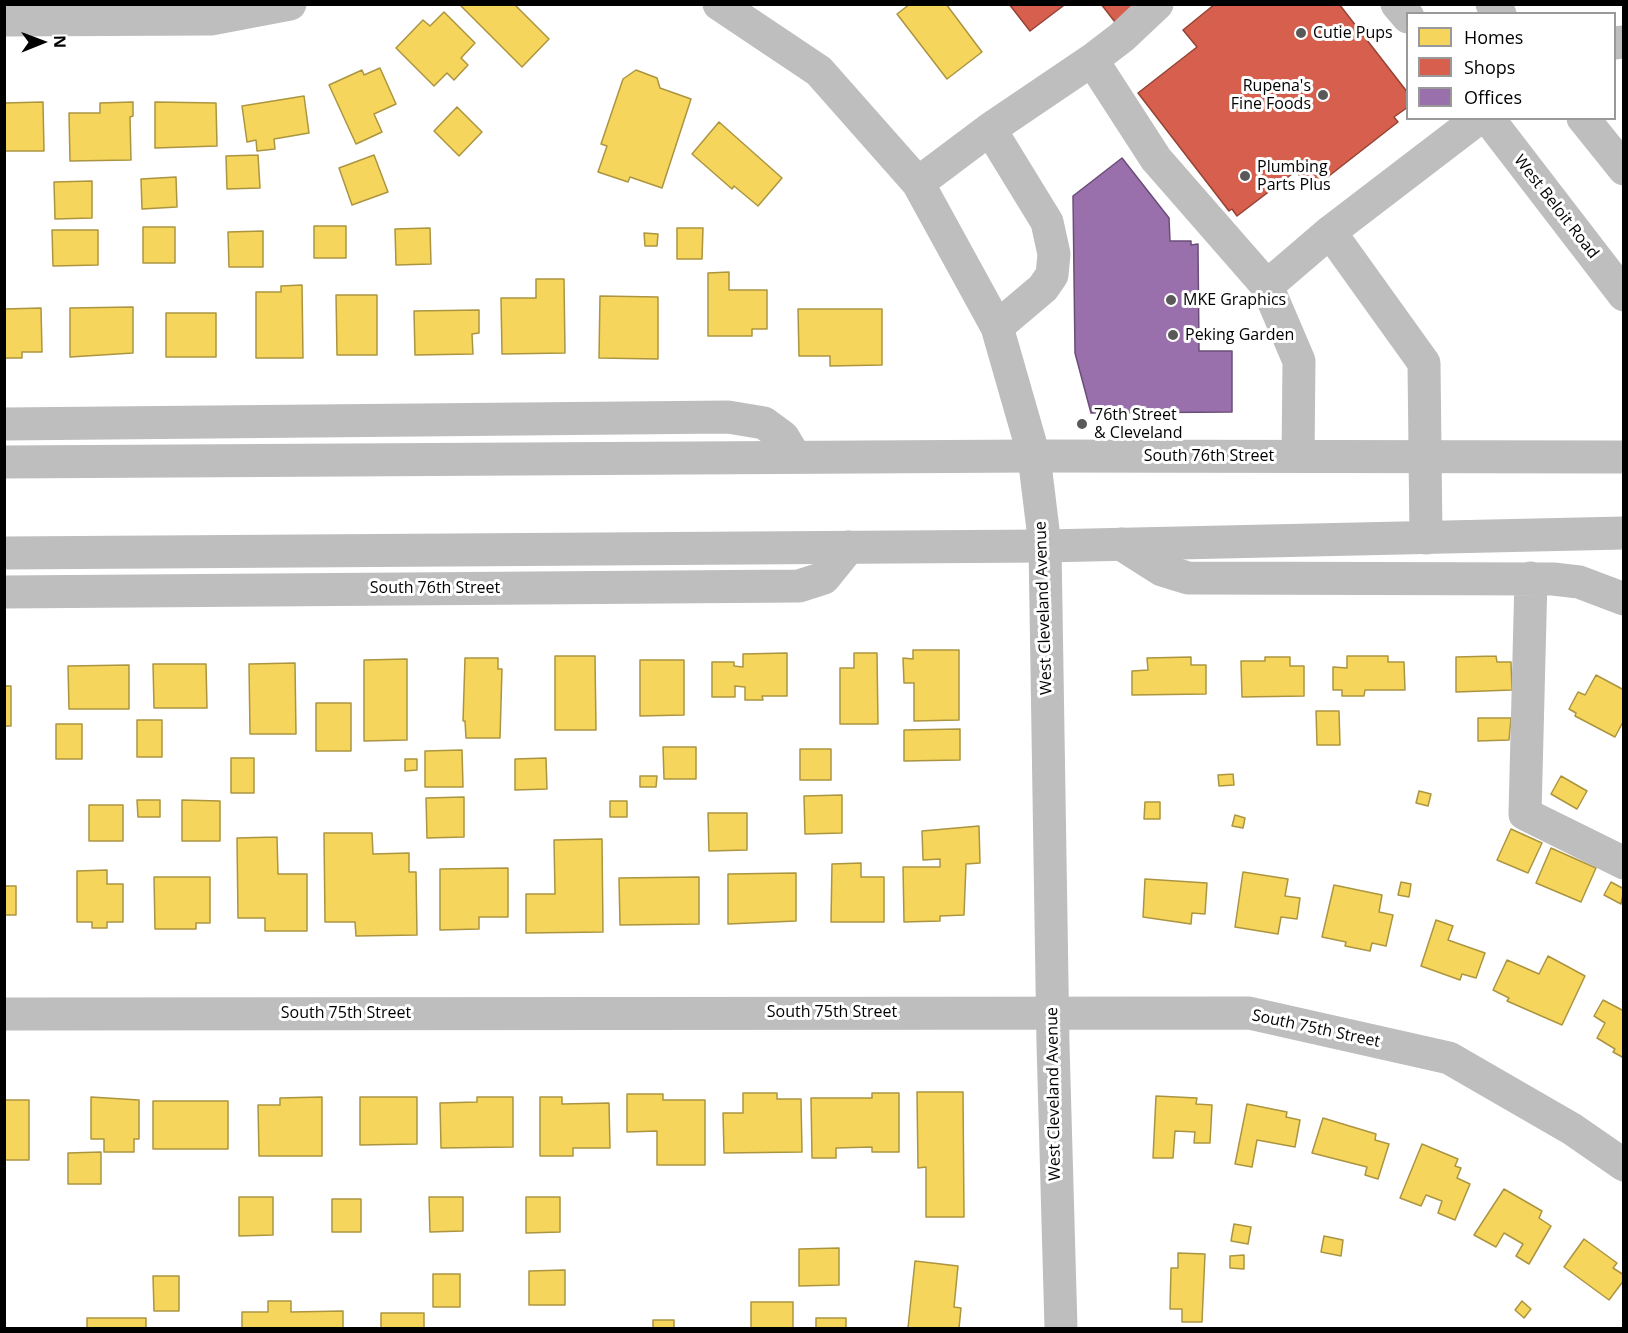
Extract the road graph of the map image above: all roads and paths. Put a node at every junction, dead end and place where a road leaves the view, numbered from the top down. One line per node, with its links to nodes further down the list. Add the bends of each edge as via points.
1 (290, 4): 4 (street, via 211,19)
2 (719, 4): 11 (street, West Cleveland Avenue, via 819,71)
3 (1157, 4): 5 (street)
4 (4, 20)
5 (1092, 60): 9 (street); 13 (street, via 1156,159)
6 (1476, 120): 12 (street)
7 (1490, 120): 14 (street, West Beloit Road)
8 (1585, 120): 10 (street)
9 (990, 129): 11 (street); 15 (street, via 1047,222 1054,254 1052,275 1043,288)
10 (1623, 170)
11 (918, 183): 15 (street, West Cleveland Avenue)
12 (1330, 232): 13 (street); 21 (street, via 1424,363)
13 (1267, 286): 19 (street, via 1299,361)
14 (1623, 295)
15 (997, 327): 18 (street, West Cleveland Avenue)
16 (4, 424): 20 (street, via 728,417 764,423 783,437)
17 (1623, 442): 22 (street)
18 (1034, 456): 19 (street, South 76th Street); 20 (street, South 76th Street); 29 (street, West Cleveland Avenue)
19 (1298, 456): 21 (street, South 76th Street)
20 (795, 457): 24 (street, South 76th Street)
21 (1426, 457): 22 (street, South 76th Street); 27 (street)
22 (1578, 457): 23 (street, South 76th Street)
23 (1623, 457)
24 (4, 462)
25 (1623, 533): 26 (street)
26 (1572, 534): 27 (street); 31 (street)
27 (1426, 538): 28 (street)
28 (1121, 544): 29 (street); 33 (street, via 1162,570 1188,578)
29 (1045, 546): 30 (street); 37 (street, West Cleveland Avenue)
30 (849, 547): 32 (street); 34 (street, South 76th Street, via 824,578 799,586)
31 (1623, 547)
32 (4, 554)
33 (1542, 579): 35 (street, via 1579,582); 36 (street, via 1525,814)
34 (4, 592)
35 (1623, 599)
36 (1623, 863)
37 (1052, 1012): 38 (street, South 75th Street); 39 (street, South 75th Street, via 1249,1013 1449,1058 1572,1129); 40 (street, West Cleveland Avenue)
38 (4, 1014)
39 (1623, 1165)
40 (1061, 1329)

